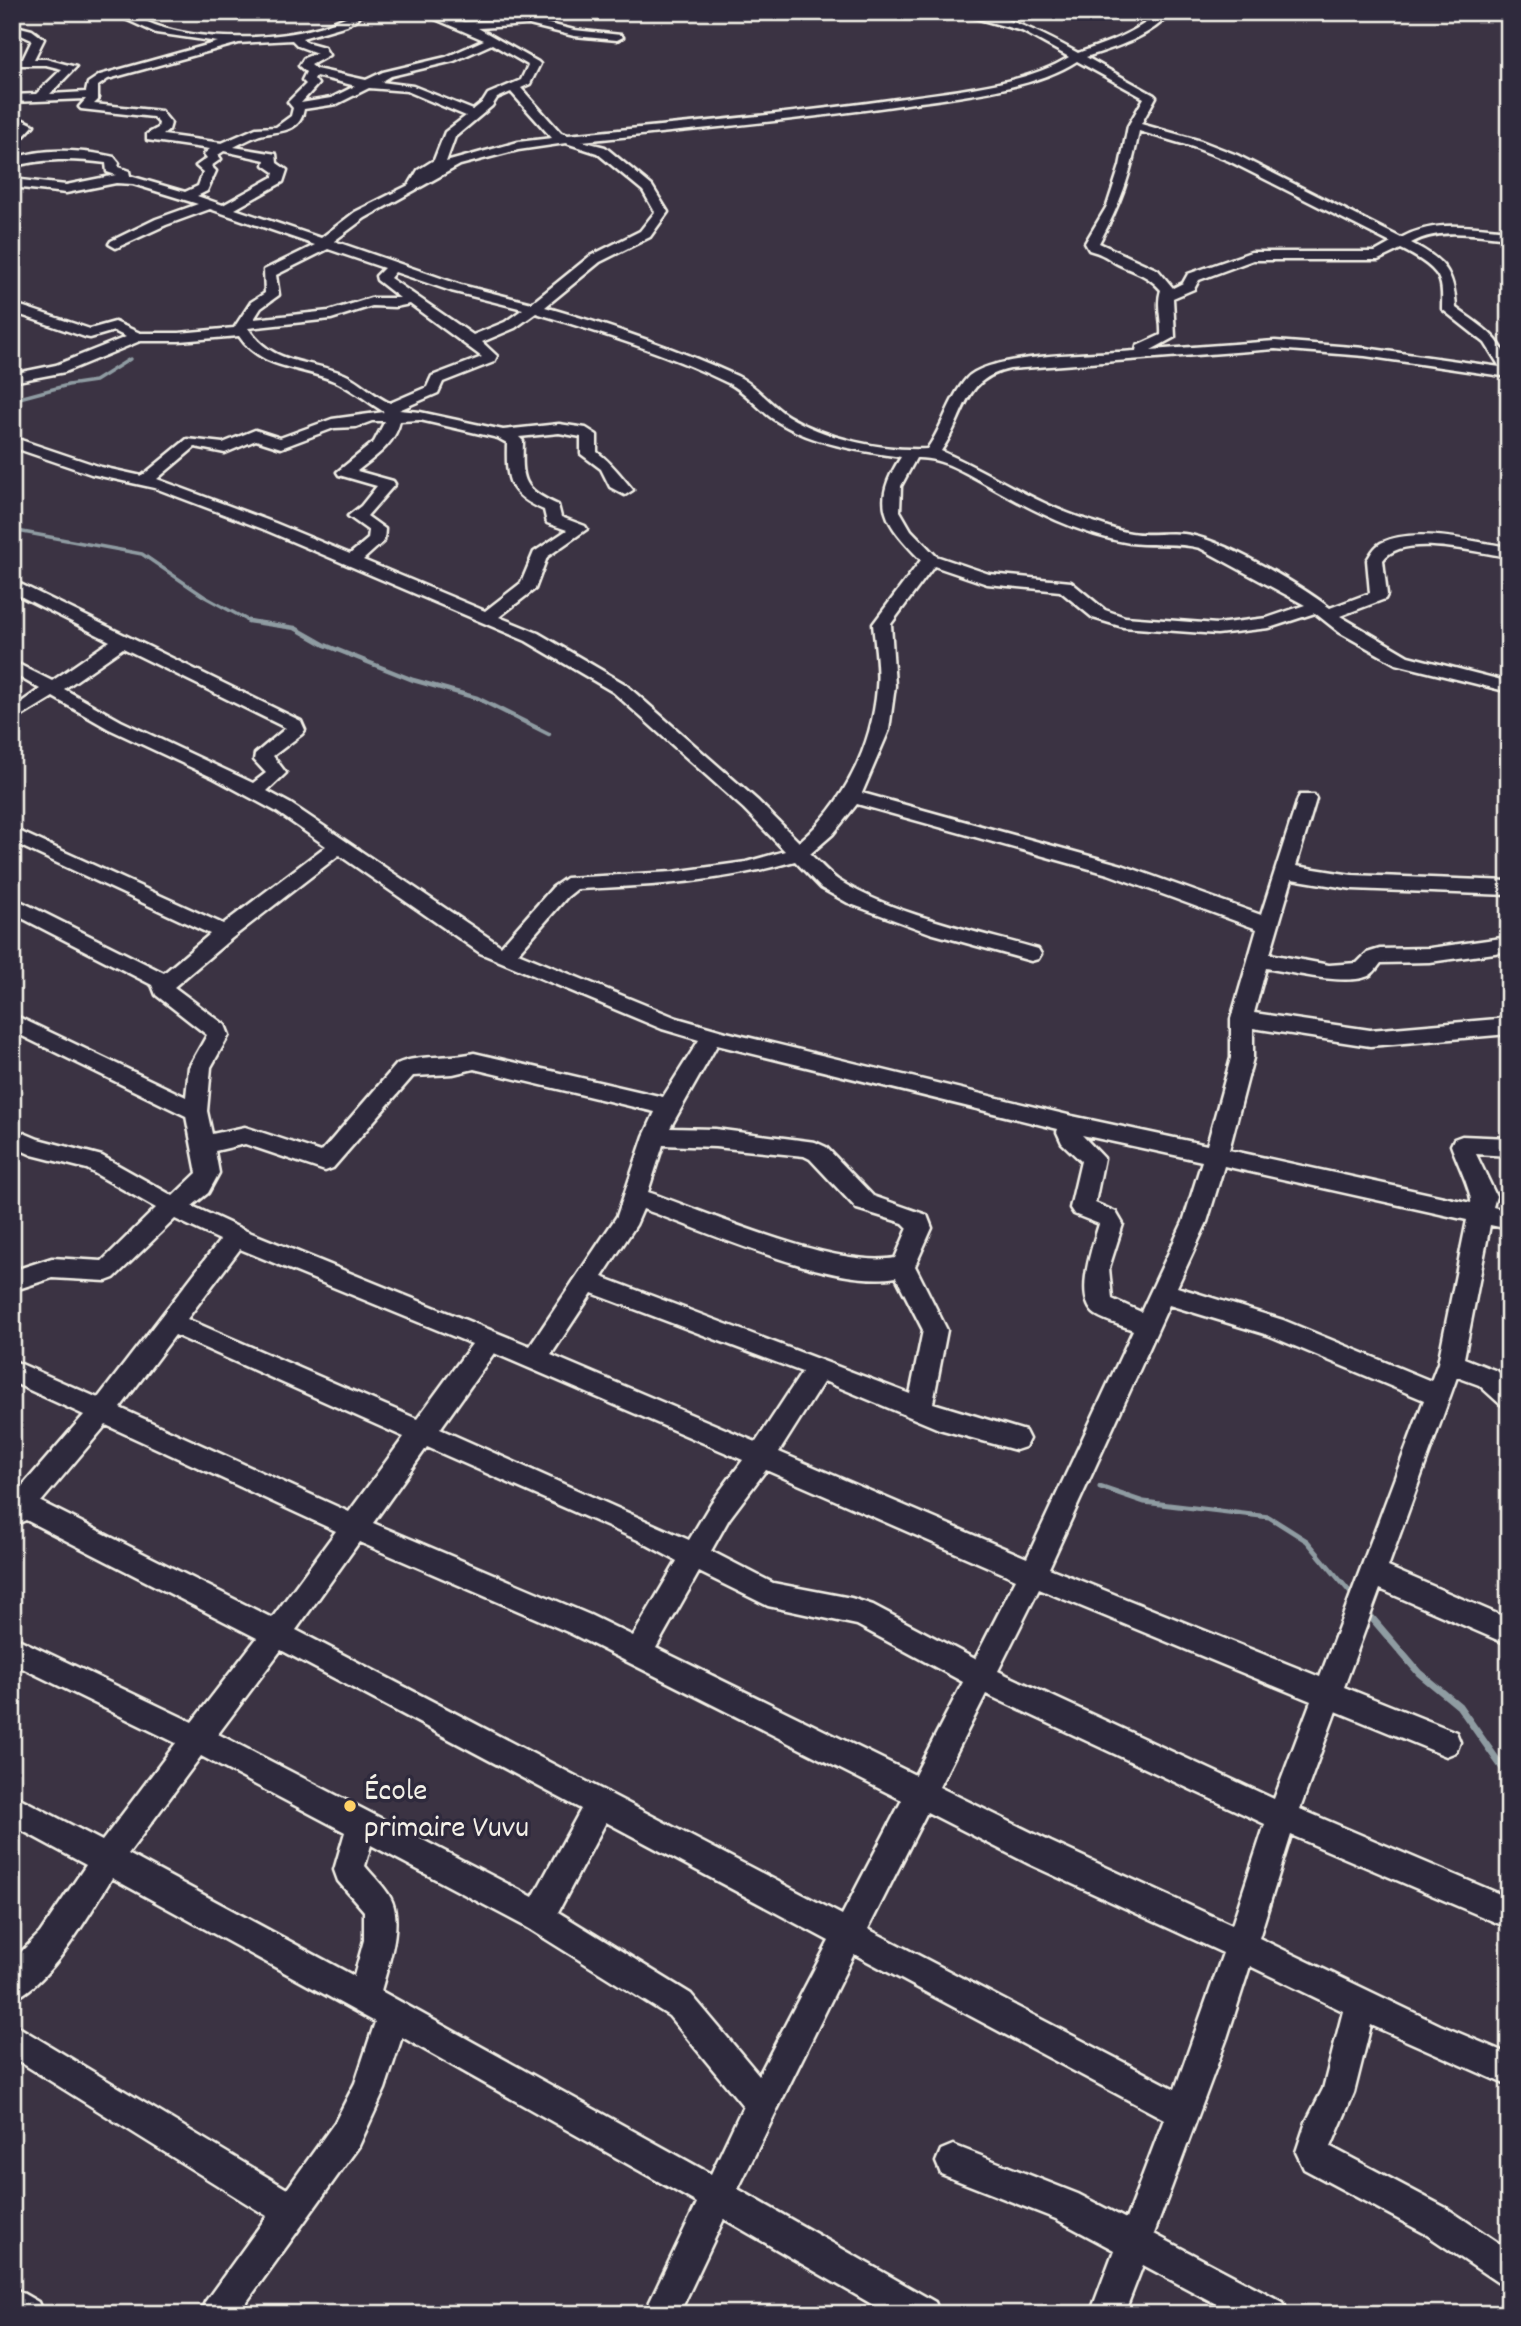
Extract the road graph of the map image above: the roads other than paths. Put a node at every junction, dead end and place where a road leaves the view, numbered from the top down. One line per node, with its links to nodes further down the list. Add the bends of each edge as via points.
1 (115, 12): 7 (street)
2 (165, 12): 7 (street)
3 (362, 12): 10 (street, via 351,21)
4 (958, 12): 14 (street, via 1026,29)
5 (1167, 12): 14 (street, via 1150,27)
6 (428, 13): 8 (street)
7 (138, 20): 12 (street, via 162,32)
8 (465, 25): 11 (street, via 530,22 579,34); 13 (street)
9 (12, 28): 16 (street, via 38,39)
10 (294, 35): 12 (street); 17 (street, via 323,55 304,66)
11 (617, 37)
12 (240, 40): 19 (street)
13 (491, 41): 20 (street, via 450,59 403,68); 21 (street, via 534,64 529,79)
14 (1076, 57): 29 (street, via 1150,97); 31 (street, via 1056,70 956,94 816,114)
15 (12, 62): 16 (street)
16 (26, 63): 18 (street, via 64,64 71,67)
17 (312, 71): 20 (street); 26 (street, via 307,80 310,88 294,102)
18 (66, 73): 19 (street); 23 (street)
19 (104, 77): 22 (street, via 92,85)
20 (365, 85): 26 (street, via 333,102); 28 (street, via 409,88)
21 (515, 89): 28 (street, via 492,96); 31 (street, via 557,136)
22 (91, 95): 23 (street); 25 (street)
23 (41, 96): 24 (street)
24 (12, 99)
25 (85, 107): 27 (street); 32 (street, via 159,114 165,123 163,130 152,137)
26 (299, 107): 32 (street, via 297,117 279,130 260,131)
27 (12, 110): 30 (street, via 14,120 28,125)
28 (472, 114): 35 (street, via 447,137 440,162 422,173)
29 (1134, 127): 43 (street, via 1233,158); 45 (street, via 1115,200 1092,246 1153,274 1168,289)
30 (12, 135)
31 (568, 139): 35 (street, via 456,162); 48 (street, via 601,149 650,191 662,212 645,234 595,259)
32 (223, 147): 37 (street, via 212,152 215,159 202,166 210,172 203,188); 39 (street, via 272,157 270,164 281,170 278,180)
33 (12, 163): 34 (street, via 44,154 110,160 111,169 125,174)
34 (120, 178): 36 (street, via 70,189); 37 (street)
35 (420, 181): 41 (street, via 406,193 356,217)
36 (12, 183)
37 (187, 196): 38 (street)
38 (211, 204): 39 (street); 42 (street)
39 (227, 208): 41 (street)
40 (1509, 234): 43 (street, via 1445,229 1419,233)
41 (326, 243): 44 (street); 49 (street, via 269,273 272,295 256,304)
42 (116, 244)
43 (1403, 244): 45 (street, via 1375,256 1247,257 1194,277 1189,286); 55 (street, via 1438,268 1448,282 1448,309 1491,341)
44 (395, 265): 46 (street, via 384,279); 48 (street, via 456,288)
45 (1167, 295): 53 (street, via 1168,337)
46 (414, 299): 49 (street, via 371,302 331,315); 51 (street)
47 (12, 307): 50 (street, via 90,334 115,326)
48 (535, 308): 51 (street, via 503,329); 61 (street, via 677,355 730,378 781,418 808,432)
49 (242, 328): 50 (street, via 179,337); 57 (street, via 269,358 342,379)
50 (138, 337): 56 (street, via 60,369)
51 (472, 341): 57 (street, via 489,359 437,379 433,390)
52 (12, 355): 54 (street)
53 (1126, 355): 55 (street, via 1275,345); 60 (street, via 1010,365 981,373 964,393)
54 (12, 366)
55 (1509, 371)
56 (12, 378)
57 (392, 412): 58 (street); 62 (street, via 332,424 281,443 255,435 225,448 192,442); 66 (street, via 388,438 345,472 387,484 367,509 356,515 377,529 376,541)
58 (503, 435): 63 (street, via 587,433 589,454 607,466 616,484); 69 (street, via 515,441 514,480 524,494 552,508 553,520 579,529 540,555 528,585)
59 (12, 442): 62 (street, via 97,471)
60 (932, 453): 61 (street); 68 (street, via 1064,518 1131,538 1206,544 1303,596)
61 (911, 454): 65 (street, via 896,476 890,508 900,530)
62 (146, 480): 66 (street)
63 (625, 490)
64 (1509, 552): 68 (street, via 1394,543 1375,560 1379,595)
65 (929, 559): 68 (street, via 987,579 1065,586 1099,614 1123,622 1216,629); 76 (street, via 882,624 886,685 880,730)
66 (350, 562): 69 (street)
67 (12, 585): 70 (street)
68 (1321, 611): 72 (street, via 1408,662)
69 (488, 617): 80 (street, via 531,636 618,688 751,804)
70 (124, 640): 73 (street); 75 (street, via 295,725 296,730 264,754 263,760 276,773)
71 (12, 666): 73 (street)
72 (1509, 687)
73 (55, 689): 74 (street); 75 (street, via 115,724)
74 (12, 717)
75 (254, 791): 79 (street)
76 (851, 796): 80 (street, via 832,824); 84 (street, via 1123,872 1193,894)
77 (1307, 799): 81 (street)
78 (12, 834): 85 (street)
79 (339, 846): 85 (street); 88 (street, via 470,939)
80 (799, 853): 87 (street, via 828,883 855,898 937,928); 88 (street, via 747,868 673,879 573,883)
81 (1285, 871): 82 (street, via 1352,883); 84 (street)
82 (1509, 888)
83 (12, 904): 90 (street)
84 (1269, 926): 89 (street)
85 (225, 933): 90 (street)
86 (1509, 944): 89 (street, via 1430,955 1380,956 1363,971 1329,972)
87 (1031, 954)
88 (504, 956): 94 (street, via 670,1024)
89 (1258, 959): 91 (street)
90 (164, 982): 96 (street, via 163,990 217,1030 200,1068)
91 (1242, 1019): 93 (street, via 1370,1038); 102 (street, via 1242,1058)
92 (12, 1021): 96 (street)
93 (1509, 1026)
94 (712, 1036): 95 (street); 97 (street)
95 (669, 1107): 99 (street); 100 (street, via 474,1061 405,1070 325,1163 244,1135)
96 (196, 1111): 100 (street)
97 (1072, 1124): 102 (street); 113 (street, via 1070,1137 1093,1158 1082,1208 1110,1221 1097,1268 1100,1303)
98 (12, 1136): 104 (street, via 94,1162)
99 (655, 1136): 103 (street); 108 (street, via 752,1142 818,1153 865,1203 919,1221)
100 (202, 1145): 104 (street, via 207,1177)
101 (1509, 1147): 105 (street, via 1462,1144 1484,1193)
102 (1217, 1154): 105 (street); 111 (street, via 1195,1222)
103 (635, 1197): 108 (street, via 817,1260 890,1271); 110 (street, via 628,1219)
104 (174, 1208): 107 (street); 109 (street, via 106,1271 52,1268)
105 (1482, 1213): 106 (street); 116 (street)
106 (1509, 1220)
107 (236, 1237): 112 (street); 114 (street)
108 (903, 1266): 122 (street, via 935,1330)
109 (12, 1281)
110 (586, 1281): 115 (street); 117 (street)
111 (1163, 1293): 113 (street); 119 (street, via 1274,1327)
112 (172, 1323): 121 (street); 123 (street)
113 (1148, 1325): 129 (street)
114 (490, 1339): 115 (street); 123 (street)
115 (535, 1359): 125 (street)
116 (1450, 1363): 119 (street); 120 (street, via 1494,1382)
117 (819, 1368): 122 (street); 125 (street)
118 (12, 1370): 121 (street)
119 (1438, 1395): 130 (street)
120 (1509, 1396)
121 (103, 1410): 126 (street); 127 (street)
122 (919, 1410): 124 (street)
123 (423, 1432): 127 (street); 128 (street)
124 (1016, 1439)
125 (761, 1457): 128 (street); 129 (street)
126 (16, 1508): 132 (street)
127 (354, 1527): 132 (street); 134 (street)
128 (693, 1555): 134 (street); 135 (street, via 768,1594 863,1614)
129 (1033, 1574): 135 (street); 136 (street)
130 (1364, 1594): 131 (street); 136 (street)
131 (1509, 1632)
132 (277, 1634): 137 (street); 140 (street)
133 (12, 1649): 137 (street)
134 (639, 1653): 139 (street)
135 (981, 1677): 139 (street); 142 (street)
136 (1328, 1693): 138 (street); 142 (street)
137 (196, 1738): 143 (street); 144 (street)
138 (1446, 1742)
139 (921, 1794): 147 (street); 148 (street)
140 (600, 1803): 146 (street); 147 (street)
141 (12, 1809): 144 (street)
142 (1282, 1818): 145 (street); 148 (street)
143 (362, 1824): 146 (street); 150 (street, via 349,1870 376,1899 380,1927)
144 (108, 1859): 149 (street, via 51,1944); 150 (street)
145 (1509, 1913)
146 (539, 1917): 155 (street, via 680,2005)
147 (849, 1933): 155 (street); 156 (street)
148 (1240, 1945): 151 (street); 156 (street)
149 (12, 1984)
150 (364, 1997): 152 (street)
151 (1361, 2004): 154 (street); 161 (street, via 1338,2093 1313,2152 1442,2225)
152 (393, 2015): 158 (street); 159 (street, via 359,2113)
153 (12, 2039): 159 (street)
154 (1509, 2070)
155 (762, 2103): 158 (street)
156 (1183, 2111): 160 (street)
157 (953, 2162): 160 (street, via 1066,2206)
158 (719, 2196): 165 (street); 166 (street)
159 (291, 2211): 164 (street)
160 (1135, 2240): 167 (street); 168 (street)
161 (1509, 2270)
162 (12, 2304): 163 (street)
163 (26, 2314)
164 (216, 2314)
165 (661, 2314)
166 (923, 2314)
167 (1107, 2314)
168 (1271, 2314)

